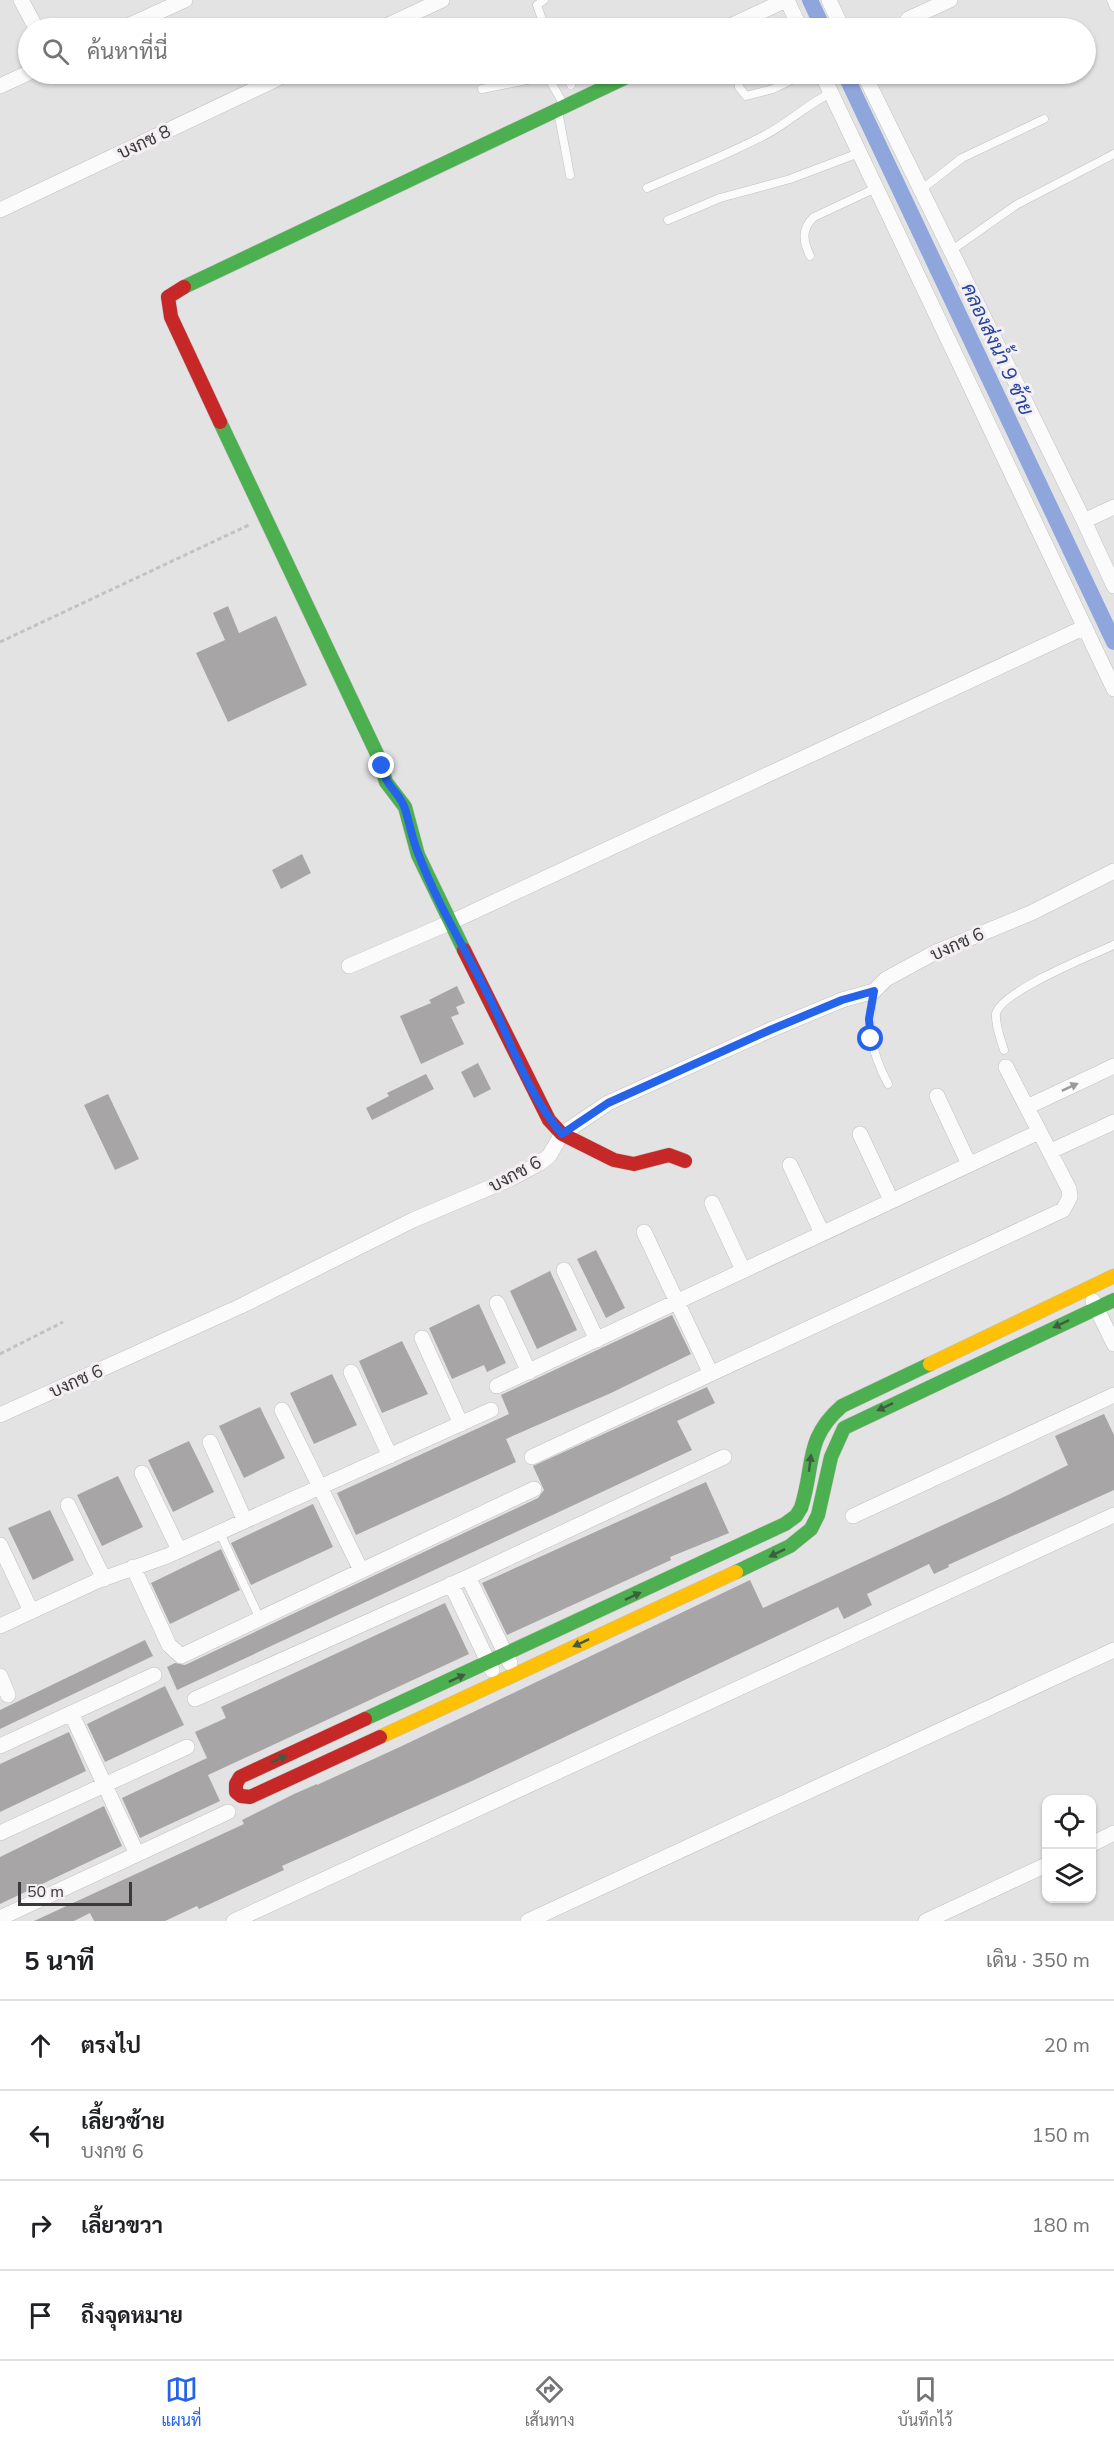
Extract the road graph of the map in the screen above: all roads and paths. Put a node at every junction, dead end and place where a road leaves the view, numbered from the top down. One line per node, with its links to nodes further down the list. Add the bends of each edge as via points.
1 (21, 0): 10 (street)
2 (185, 0): 11 (street)
3 (442, 0): 12 (street)
4 (544, 0): 13 (lane, via 537,5)
5 (786, 0): 14 (street); 15 (street)
6 (829, 0): 16 (street)
7 (1111, 0): 9 (lane)
8 (945, 1): 17 (street)
9 (1114, 7)
10 (31, 18)
11 (145, 18)
12 (403, 18)
13 (541, 18)
14 (747, 18)
15 (795, 18)
16 (837, 18)
17 (910, 18)
18 (18, 78): 27 (street)
19 (266, 84): 38 (street, บงกช 8)
20 (505, 84): 28 (lane)
21 (551, 84): 30 (lane)
22 (612, 84): 30 (street)
23 (738, 84): 24 (lane, via 746,96)
24 (782, 84)
25 (827, 84): 29 (street)
26 (869, 84): 37 (street)
27 (0, 86)
28 (482, 89)
29 (831, 93): 32 (street); 35 (lane, via 765,136)
30 (561, 108): 34 (lane); 43 (street, via 186,285 168,297 171,317)
31 (1044, 119): 37 (lane, via 962,158)
32 (859, 153): 36 (street); 39 (lane, via 790,179 720,198)
33 (1114, 154): 40 (lane, via 1016,205)
34 (570, 175)
35 (647, 188)
36 (876, 188): 41 (lane, via 807,223 805,244); 46 (street)
37 (922, 189): 40 (street)
38 (0, 210)
39 (668, 220)
40 (952, 250): 44 (street)
41 (810, 256)
42 (1114, 507): 44 (street)
43 (265, 517): 47 (path); 50 (street, via 378,756 386,782 405,807 418,855)
44 (1084, 521): 45 (street)
45 (1114, 586)
46 (1085, 627): 48 (street); 50 (street)
47 (0, 642)
48 (1114, 689)
49 (1114, 871): 53 (street, บงกช 6, via 1031,913 934,953 886,979)
50 (449, 923): 52 (street); 62 (street, via 549,1120)
51 (1114, 945): 54 (lane, via 1008,997 996,1015)
52 (349, 966)
53 (874, 991): 57 (lane, via 869,1019 871,1039 875,1059); 62 (street, บงกช 6, via 770,1030 608,1103)
54 (1004, 1050)
55 (1114, 1066): 59 (street, one-way to 55)
56 (1006, 1067): 59 (street)
57 (888, 1084)
58 (937, 1096): 66 (street)
59 (1027, 1107): 61 (street)
60 (1114, 1122): 64 (street)
61 (1039, 1132): 64 (street); 66 (street)
62 (562, 1134): 65 (street, via 600,1155 625,1163 662,1155); 92 (street, บงกช 6, via 545,1160 510,1179 413,1220 241,1306)
63 (860, 1134): 68 (street)
64 (1051, 1151): 87 (street, via 1070,1197 1063,1210)
65 (685, 1161)
66 (969, 1164): 68 (street)
67 (790, 1165): 71 (street)
68 (891, 1200): 71 (street)
69 (712, 1203): 73 (street)
70 (644, 1232): 77 (street)
71 (822, 1233): 73 (street)
72 (564, 1270): 82 (street)
73 (743, 1270): 77 (street)
74 (1110, 1278): 75 (street); 76 (street)
75 (1087, 1288): 79 (street); 99 (street, one-way to 75, via 817,1431 842,1406)
76 (1114, 1298): 79 (street)
77 (676, 1302): 82 (street); 87 (street)
78 (497, 1303): 86 (street)
79 (1096, 1307): 83 (street); 101 (street, one-way to 101, via 844,1428 834,1445)
80 (63, 1322): 84 (path)
81 (422, 1338): 93 (street)
82 (597, 1340): 86 (street)
83 (1114, 1344)
84 (0, 1354)
85 (351, 1372): 95 (street)
86 (529, 1372): 88 (street)
87 (711, 1374): 96 (street)
88 (497, 1386)
89 (1114, 1395): 105 (street)
90 (282, 1410): 100 (street)
91 (491, 1410): 93 (street)
92 (0, 1415)
93 (461, 1424): 95 (street)
94 (210, 1442): 106 (street)
95 (390, 1456): 100 (street)
96 (532, 1457)
97 (724, 1457): 112 (street)
98 (142, 1473): 109 (street)
99 (807, 1486): 101 (street); 119 (street, one-way to 99, via 788,1523 800,1511)
100 (321, 1488): 106 (street); 111 (street)
101 (823, 1488): 121 (street, one-way to 121, via 820,1512 811,1529 782,1551)
102 (534, 1489): 111 (street)
103 (68, 1505): 113 (street)
104 (1114, 1515): 138 (street)
105 (853, 1516)
106 (245, 1521): 107 (street)
107 (220, 1533): 109 (street); 116 (lane)
108 (0, 1545): 115 (street)
109 (179, 1550): 110 (street)
110 (133, 1568): 113 (street); 116 (street, via 169,1645 181,1656)
111 (361, 1570): 116 (street)
112 (468, 1577): 114 (street); 119 (street)
113 (104, 1579): 115 (street)
114 (451, 1584): 120 (street); 126 (street)
115 (31, 1611): 117 (street)
116 (260, 1619)
117 (0, 1626)
118 (1114, 1650): 139 (street)
119 (506, 1655): 120 (street); 121 (street)
120 (489, 1664): 124 (street); 124 (street, one-way to 120, via 250,1797 236,1791 240,1777)
121 (515, 1673): 124 (street)
122 (153, 1675): 127 (street)
123 (0, 1676): 125 (street)
124 (498, 1681)
125 (8, 1695)
126 (195, 1699)
127 (71, 1713): 128 (street); 130 (street)
128 (0, 1746)
129 (187, 1747): 130 (street)
130 (104, 1785): 132 (street); 135 (street)
131 (228, 1812): 135 (street)
132 (0, 1833)
133 (1114, 1833): 134 (street)
134 (1096, 1842)
135 (137, 1854): 137 (street)
136 (1042, 1867): 140 (street)
137 (0, 1918)
138 (234, 1921)
139 (528, 1921)
140 (926, 1921)

